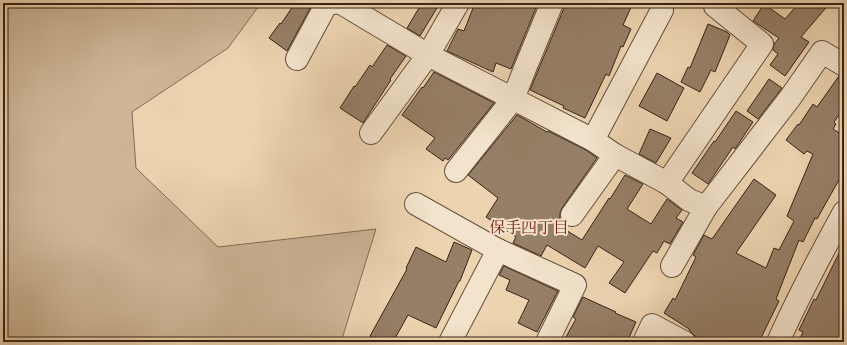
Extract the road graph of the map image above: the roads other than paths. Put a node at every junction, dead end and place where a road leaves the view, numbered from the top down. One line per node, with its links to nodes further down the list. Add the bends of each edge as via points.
1 (334, 3): 8 (street, via 327,3)
2 (341, 3): 7 (street)
3 (458, 3): 7 (street)
4 (552, 3): 10 (street)
5 (715, 6): 15 (street, via 762,44)
6 (662, 10): 12 (street)
7 (428, 55): 10 (street); 11 (street)
8 (297, 59)
9 (844, 65): 17 (street, via 822,52)
10 (513, 99): 12 (street); 14 (street)
11 (371, 133)
12 (593, 140): 13 (street)
13 (615, 155): 15 (street); 19 (street)
14 (456, 171)
15 (667, 183): 17 (street, via 689,200)
16 (416, 204): 20 (street)
17 (706, 207): 21 (street)
18 (844, 212): 26 (street)
19 (572, 215)
20 (498, 250): 22 (street); 23 (street, via 575,285)
21 (672, 266)
22 (450, 342)
23 (547, 342)
24 (644, 342): 25 (street, via 652,325)
25 (684, 342)
26 (778, 342)

